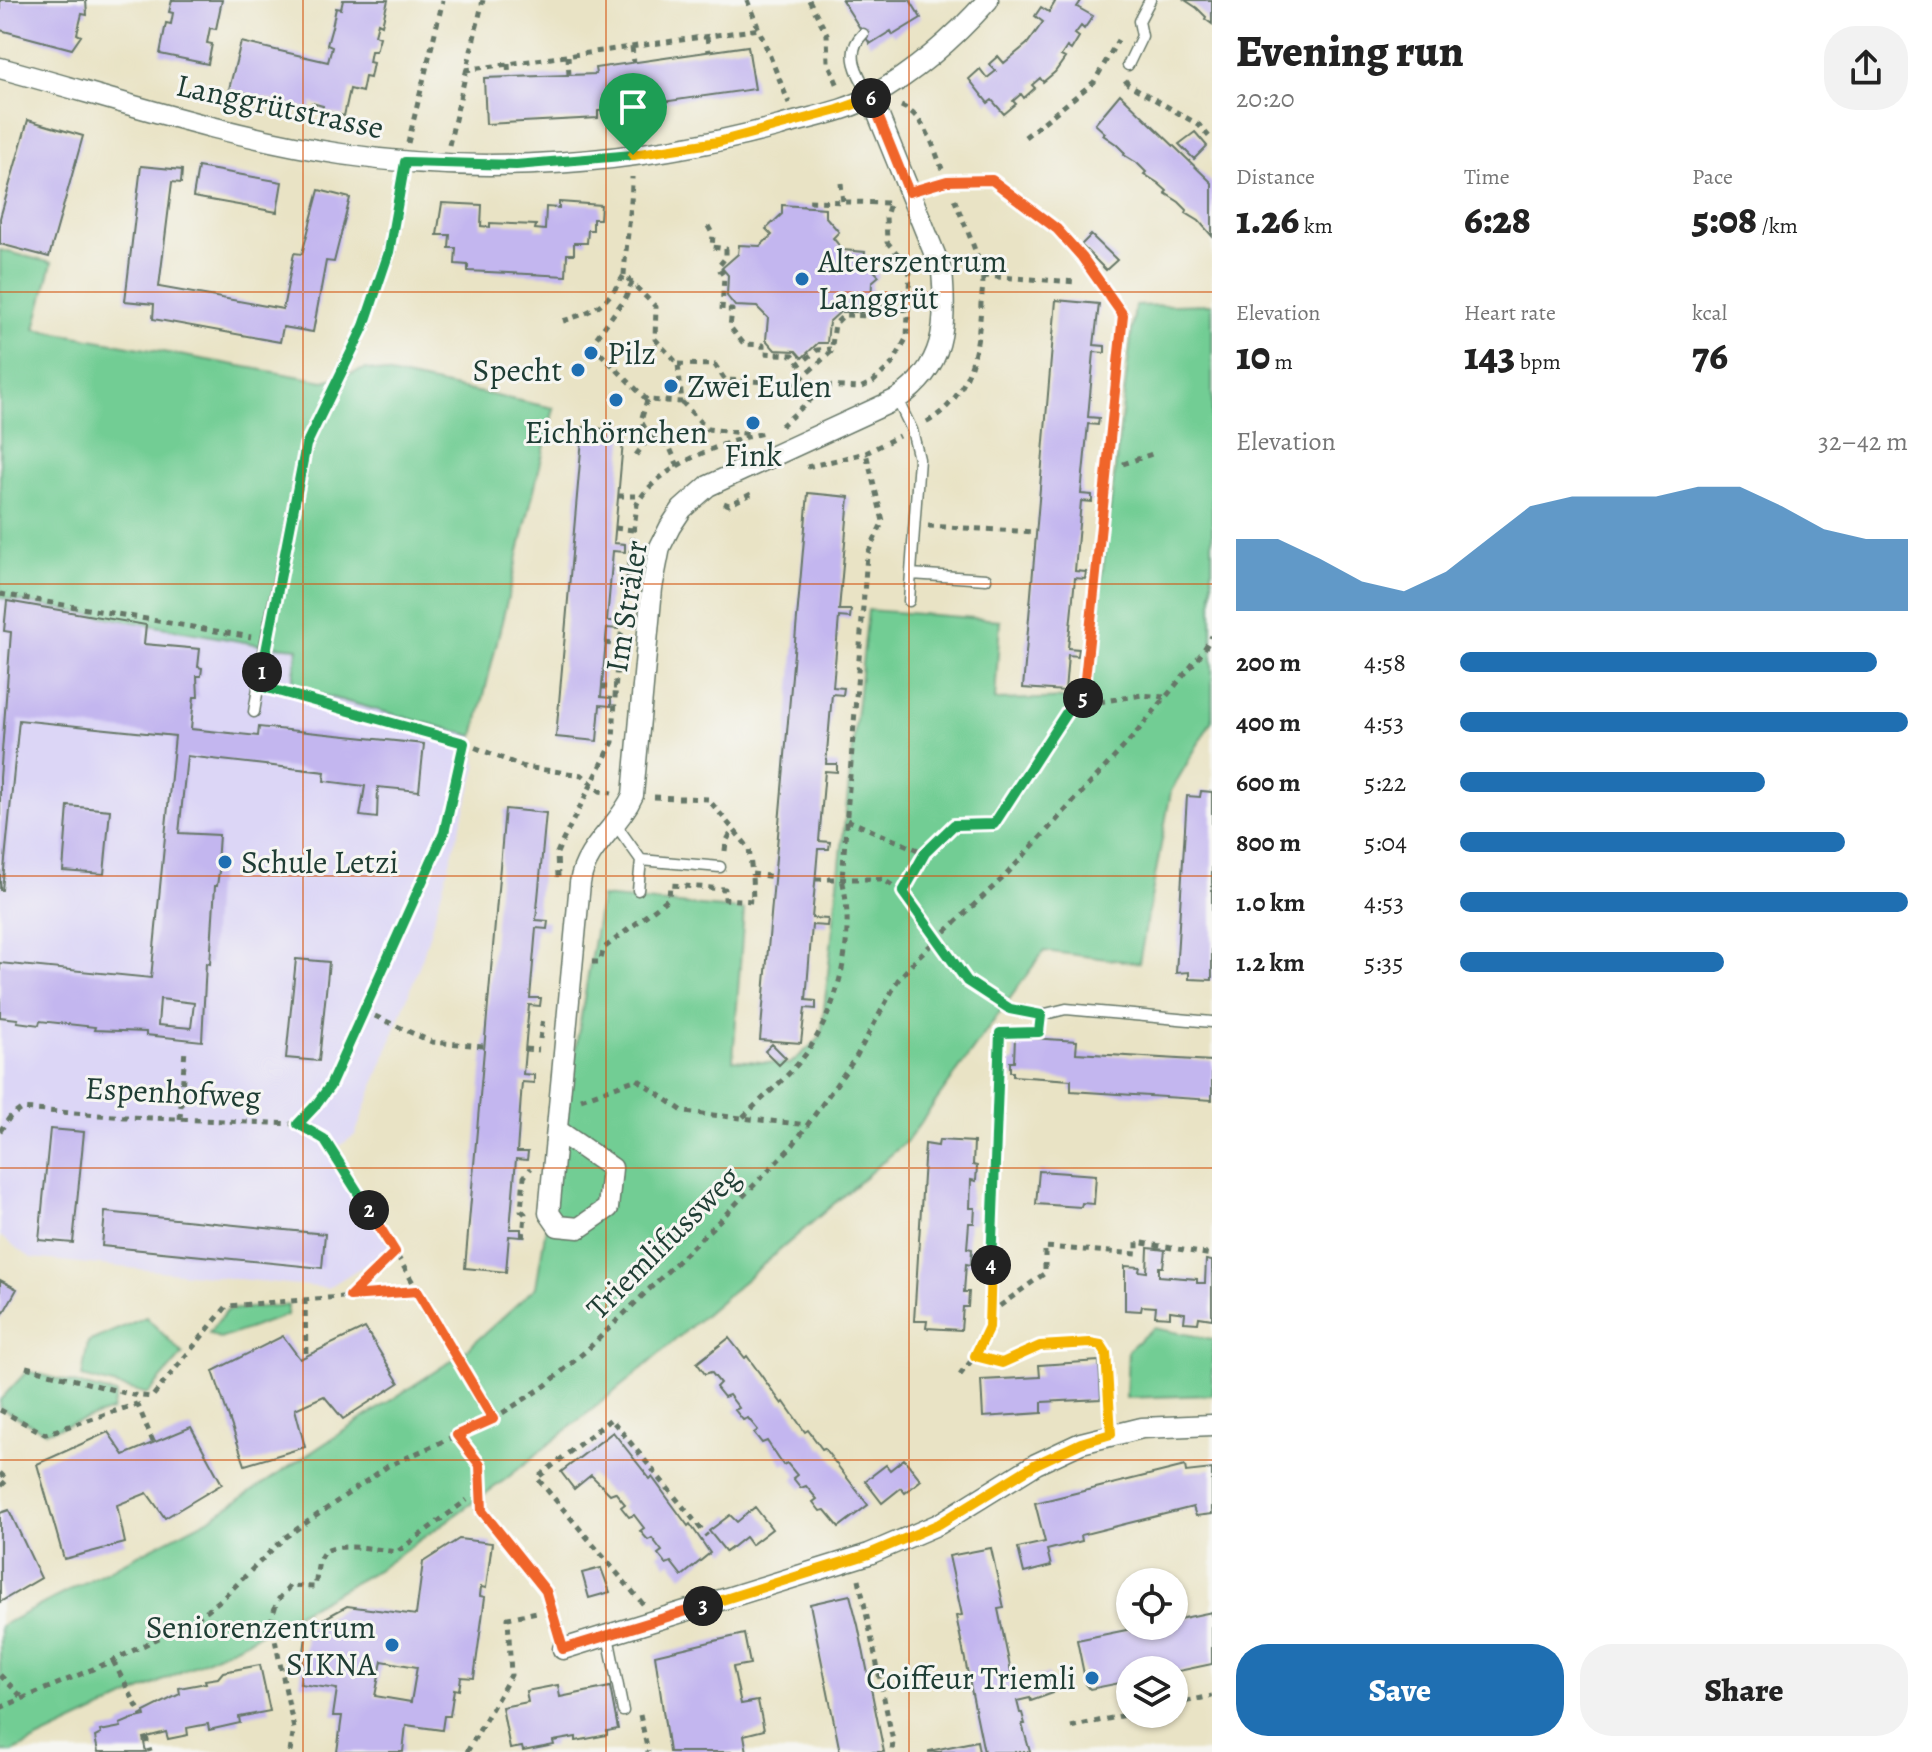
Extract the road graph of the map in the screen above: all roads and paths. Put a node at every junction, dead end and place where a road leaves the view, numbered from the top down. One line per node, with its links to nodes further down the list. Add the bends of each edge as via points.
1 (443, 0): 28 (path)
2 (483, 0): 18 (path)
3 (747, 0): 7 (path)
4 (809, 0): 22 (path, via 827,34 828,62)
5 (988, 0): 23 (street, Langgrütstrasse, via 967,24)
6 (1150, 0): 16 (lane)
7 (760, 29): 10 (path); 24 (path)
8 (863, 34): 23 (lane, via 852,51)
9 (1121, 34): 25 (path, via 1094,82)
10 (707, 37): 11 (path); 12 (path)
11 (632, 47): 13 (path); 14 (path)
12 (709, 52)
13 (568, 56): 15 (path); 19 (path)
14 (634, 63)
15 (508, 64): 18 (path); 21 (path)
16 (1128, 65)
17 (0, 68): 28 (street, Langgrütstrasse, via 296,147)
18 (465, 70): 27 (path)
19 (569, 76)
20 (1122, 76): 26 (path, via 1199,125)
21 (509, 78)
22 (840, 90)
23 (871, 97): 28 (street, Langgrütstrasse, via 718,142 633,155 516,165); 31 (street, Im Sträler)
24 (791, 107)
25 (1025, 137)
26 (1212, 140)
27 (448, 150)
28 (406, 154): 72 (lane, via 389,252 364,326 306,445)
29 (632, 172): 35 (path)
30 (841, 183): 32 (path)
31 (909, 192): 40 (lane, via 947,181 992,180 1057,229); 45 (street, Im Sträler, via 942,272 943,325 933,364 916,387)
32 (843, 203): 33 (path); 34 (path, via 809,201)
33 (890, 203)
34 (804, 207)
35 (630, 224): 36 (path); 38 (path)
36 (639, 224)
37 (708, 226): 43 (path, via 712,247 726,249 718,267 724,276 722,310 732,310 730,327 744,344 763,345 763,353 793,355 800,364 817,350)
38 (624, 275): 39 (path); 42 (path, via 610,299)
39 (632, 282): 44 (path, via 656,307 655,339); 46 (path, via 594,341)
40 (1100, 283): 48 (path, via 983,276 972,367 960,392); 56 (lane, via 1123,315)
41 (908, 310): 43 (path, via 881,307 876,316 844,315 835,324)
42 (563, 321)
43 (831, 349): 44 (path, via 796,383 725,380 715,365)
44 (678, 364): 47 (path)
45 (897, 399): 63 (lane, via 919,459); 85 (street, Im Sträler, via 708,486 670,527 652,588 633,795)
46 (647, 400): 47 (path); 51 (path, via 641,421)
47 (682, 402): 49 (path, via 707,429)
48 (923, 424)
49 (759, 434)
50 (900, 436): 52 (path)
51 (650, 437): 54 (path); 55 (path, via 669,446)
52 (866, 453): 57 (path); 62 (path)
53 (1155, 453): 56 (path)
54 (636, 455)
55 (678, 466)
56 (1107, 469): 79 (lane)
57 (796, 472)
58 (763, 487): 61 (path, via 729,505)
59 (618, 496): 60 (path)
60 (641, 496)
61 (716, 500)
62 (883, 521): 63 (path); 84 (path, via 867,555)
63 (914, 525): 66 (path); 67 (lane)
64 (615, 528): 65 (path)
65 (633, 530)
66 (1036, 532)
67 (911, 574): 68 (lane); 70 (lane)
68 (986, 579)
69 (0, 594): 72 (path)
70 (909, 601)
71 (1212, 636): 78 (path, Triemlifussweg)
72 (266, 640): 75 (lane)
73 (605, 643): 74 (path)
74 (620, 645)
75 (260, 686): 80 (lane); 81 (path)
76 (601, 687): 77 (path)
77 (616, 687)
78 (1165, 698): 79 (path); 96 (path, Triemlifussweg, via 1004,877)
79 (1083, 700): 87 (path, via 1074,701 994,824 954,825)
80 (254, 712)
81 (464, 743): 82 (path, via 524,767 582,775 600,791); 98 (path, Espenhofweg, via 444,833)
82 (616, 793)
83 (649, 797): 86 (path, via 708,799)
84 (847, 820): 87 (path); 93 (path)
85 (616, 825): 88 (lane); 110 (street, Im Sträler, via 582,869)
86 (733, 829): 89 (path); 90 (path, via 749,848)
87 (925, 853): 95 (path)
88 (641, 860): 89 (lane); 94 (lane)
89 (720, 867)
90 (752, 874): 91 (path); 97 (path, via 753,901 725,899 725,889 670,885 669,898)
91 (775, 877)
92 (816, 879): 93 (path)
93 (842, 879): 95 (path, via 882,879); 106 (path, via 848,904 844,968 818,1033 806,1053)
94 (638, 890)
95 (903, 892): 96 (path)
96 (937, 940): 99 (path, via 967,981 1010,1009); 109 (path, Triemlifussweg, via 898,980 856,1057)
97 (604, 948)
98 (364, 1011): 101 (path, via 432,1042); 108 (path, Espenhofweg, via 330,1086)
99 (1041, 1015): 100 (lane, via 1066,1009); 117 (path, via 1039,1032 1000,1033)
100 (1212, 1022)
101 (484, 1046)
102 (185, 1049): 107 (path)
103 (525, 1049): 104 (path)
104 (539, 1050)
105 (572, 1102): 106 (path, via 637,1079 684,1112)
106 (743, 1117): 109 (path)
107 (180, 1119): 108 (path, Espenhofweg); 111 (path, Espenhofweg, via 21,1109)
108 (298, 1124): 112 (path, via 324,1139)
109 (810, 1125): 125 (path, Triemlifussweg, via 588,1349 545,1386)
110 (557, 1130): 110 (street, Im Sträler, via 549,1213 558,1226 579,1228 608,1208 612,1168)
111 (0, 1131)
112 (395, 1252): 114 (path); 115 (path)
113 (1212, 1255): 117 (path, via 1137,1242 1137,1254 1045,1247 1045,1273)
114 (417, 1291): 115 (path); 125 (path)
115 (350, 1296): 116 (path)
116 (305, 1299): 119 (path); 122 (path, via 227,1306 152,1397)
117 (989, 1313): 118 (path, via 989,1327)
118 (975, 1356): 121 (path); 127 (path, via 1002,1363 1040,1346 1101,1345 1106,1353)
119 (306, 1357)
120 (26, 1367): 122 (path)
121 (960, 1375)
122 (133, 1395): 123 (path)
123 (137, 1404): 124 (path, via 45,1434); 129 (path)
124 (0, 1410)
125 (493, 1419): 128 (path, Triemlifussweg)
126 (1212, 1425): 127 (street)
127 (1111, 1434): 135 (street, via 1036,1464 939,1524)
128 (457, 1435): 132 (path, via 480,1465); 140 (path, Triemlifussweg, via 388,1466 284,1538 193,1621)
129 (154, 1444)
130 (0, 1473): 131 (path, via 7,1480)
131 (0, 1487)
132 (481, 1490): 133 (path); 154 (path, via 397,1552 339,1547 326,1551 315,1587 290,1586 277,1601 271,1621 294,1729)
133 (482, 1511): 136 (lane, via 546,1591)
134 (707, 1536): 137 (path, via 611,1419 537,1478)
135 (855, 1558): 137 (street); 152 (path)
136 (551, 1609): 139 (lane); 151 (path, via 508,1618 511,1675)
137 (652, 1622): 138 (street)
138 (608, 1636): 139 (street); 146 (lane)
139 (563, 1649)
140 (112, 1661): 143 (path, Triemlifussweg); 147 (path)
141 (0, 1675): 143 (path)
142 (1212, 1696): 144 (path)
143 (22, 1697): 145 (path, Triemlifussweg)
144 (1188, 1701)
145 (0, 1708)
146 (623, 1711)
147 (142, 1716)
148 (1116, 1717): 149 (path)
149 (1071, 1727)
150 (146, 1737): 153 (path)
151 (469, 1751)
152 (892, 1751)
153 (150, 1752)
154 (290, 1752)

